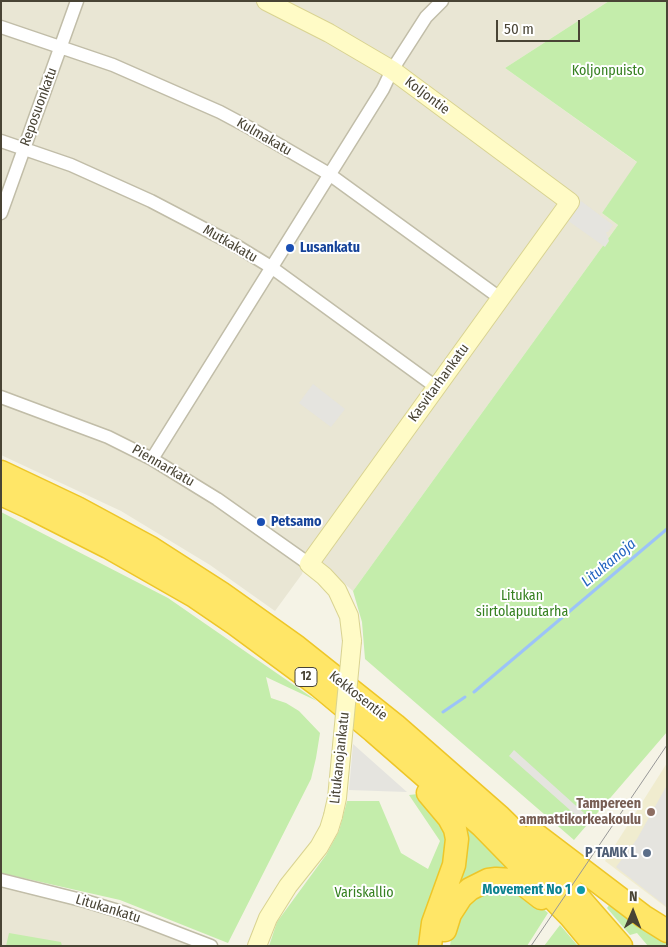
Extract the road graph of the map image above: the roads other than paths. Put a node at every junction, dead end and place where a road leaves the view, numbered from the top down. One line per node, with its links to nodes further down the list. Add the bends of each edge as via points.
1 (77, 1): 5 (street, Reposuonkatu)
2 (266, 1): 6 (street, Koljontie)
3 (442, 1): 6 (street, via 426,17)
4 (1, 27): 5 (street, Kulmakatu)
5 (61, 47): 8 (street, Reposuonkatu); 9 (street, Kulmakatu, via 113,64 220,112)
6 (392, 70): 9 (street); 10 (street, Koljontie)
7 (1, 140): 8 (street, Mutkakatu)
8 (24, 148): 11 (street, Reposuonkatu); 12 (street, Mutkakatu, via 151,201)
9 (329, 174): 12 (street); 13 (street, Kulmakatu)
10 (572, 206): 13 (street, Kasvitarhankatu)
11 (1, 213)
12 (271, 267): 14 (street, Mutkakatu); 16 (street)
13 (500, 298): 14 (street, Kasvitarhankatu)
14 (436, 387): 19 (street, Kasvitarhankatu)
15 (1, 397): 16 (street, Piennarkatu, via 108,437)
16 (152, 459): 19 (street, Piennarkatu, via 217,499)
17 (1, 472): 20 (highway, Kekkosentie / 12, via 151,548 221,593 304,652)
18 (1, 494): 21 (highway, Kekkosentie / 12, via 108,547 194,596 319,686)
19 (309, 564): 26 (street, Litukanojankatu, bridge, via 337,590 349,616 352,641 337,798 329,829 268,918)
20 (441, 763): 24 (highway, 12); 30 (highway, Kekkosentie / 12, via 534,849)
21 (413, 765): 23 (highway, Kekkosentie / 12, via 482,826); 27 (highway, via 449,818 457,839 454,865 433,923)
22 (1, 880): 25 (street, Litukankatu, via 125,913)
23 (570, 916): 28 (highway, via 550,906 523,884 503,879 488,880 470,889 454,906); 29 (highway, Kekkosentie / 12)
24 (667, 931)
25 (211, 946)
26 (257, 946)
27 (430, 946)
28 (443, 946)
29 (595, 946)
30 (620, 946)

